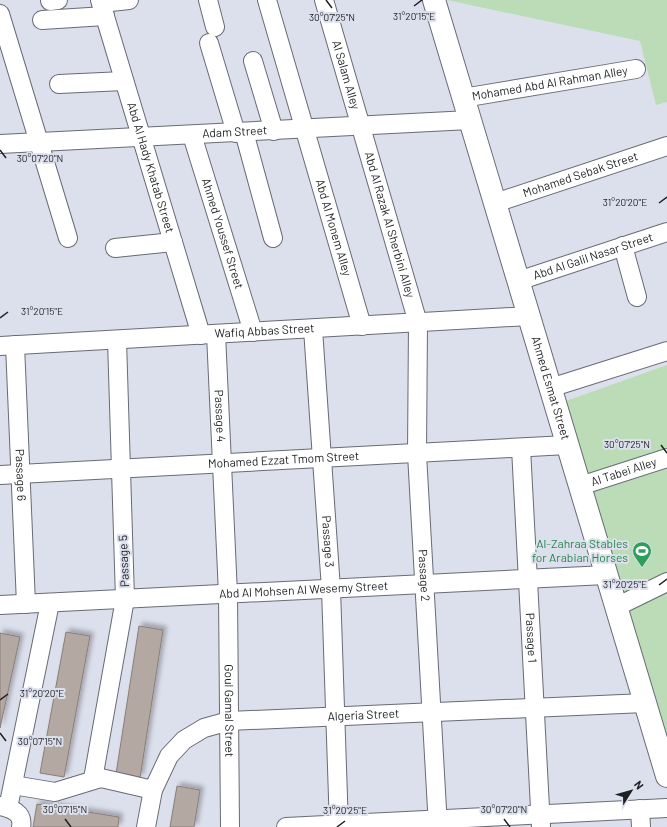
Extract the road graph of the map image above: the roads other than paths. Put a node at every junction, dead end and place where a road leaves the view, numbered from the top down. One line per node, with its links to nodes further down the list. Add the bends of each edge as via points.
1 (129, 0): 6 (street)
2 (208, 0): 18 (street, via 212,35)
3 (267, 0): 16 (street, Abd Al Monem Alley)
4 (324, 0): 15 (street, Al Salam Alley)
5 (434, 0): 13 (main road, Ahmed Esmat Street)
6 (102, 6): 8 (street); 11 (street, Abd Al Hady Khatab Street)
7 (0, 14): 21 (street)
8 (42, 20)
9 (253, 60): 17 (street)
10 (636, 69): 13 (street, Mohamed Abd Al Rahman Alley)
11 (124, 81): 12 (street); 20 (street, Abd Al Hady Khatab Street)
12 (59, 84)
13 (463, 98): 14 (main road, Ahmed Esmat Street)
14 (470, 120): 15 (street, Adam Street); 24 (main road, Ahmed Esmat Street)
15 (361, 126): 16 (street, Adam Street); 34 (street, Abd Al Razak Al Sherbini Alley)
16 (306, 129): 17 (street, Adam Street); 35 (street, Abd Al Monem Alley)
17 (274, 131): 18 (street, Adam Street)
18 (240, 132): 19 (street, Adam Street); 27 (street)
19 (192, 135): 20 (street, Adam Street); 37 (street, Ahmed Youssef Street)
20 (142, 138): 21 (street, Adam Street); 28 (street, Abd Al Hady Khatab Street)
21 (39, 143): 22 (street, Adam Street); 26 (street)
22 (0, 144)
23 (667, 146): 24 (street, Mohamed Sebak Street)
24 (495, 203): 31 (main road, Ahmed Esmat Street)
25 (667, 232): 29 (street, Abd Al Galil Nasar Street)
26 (68, 238)
27 (273, 238)
28 (173, 242): 30 (street); 38 (street, Abd Al Hady Khatab Street)
29 (623, 246): 31 (street, Abd Al Galil Nasar Street); 32 (street)
30 (115, 248)
31 (518, 281): 33 (main road, Ahmed Esmat Street)
32 (637, 297)
33 (529, 316): 34 (street, Wafiq Abbas Street); 42 (main road, Ahmed Esmat Street)
34 (418, 323): 35 (street, Wafiq Abbas Street); 45 (street, Passage 2)
35 (362, 326): 36 (street, Wafiq Abbas Street)
36 (313, 329): 37 (street, Wafiq Abbas Street); 46 (street, Passage 3)
37 (252, 332): 38 (street, Wafiq Abbas Street)
38 (209, 334): 39 (street, Wafiq Abbas Street); 48 (street, Passage 4)
39 (117, 340): 40 (street, Wafiq Abbas Street); 49 (street, Passage 5)
40 (8, 346): 50 (street, Passage 6)
41 (667, 351): 42 (street)
42 (550, 388): 43 (main road, Ahmed Esmat Street)
43 (568, 445): 44 (street, Mohamed Ezzat Tmom Street); 52 (main road, Ahmed Esmat Street)
44 (521, 448): 45 (street, Mohamed Ezzat Tmom Street); 54 (street, Passage 1)
45 (416, 454): 46 (street, Mohamed Ezzat Tmom Street); 56 (street, Passage 2)
46 (322, 458): 48 (street, Mohamed Ezzat Tmom Street); 57 (street, Passage 3)
47 (667, 458): 52 (street, Al Tabei Alley)
48 (222, 464): 49 (street, Mohamed Ezzat Tmom Street); 58 (street, Passage 4)
49 (121, 469): 50 (street, Mohamed Ezzat Tmom Street); 59 (street, Passage 5)
50 (21, 474): 51 (street, Mohamed Ezzat Tmom Street); 61 (street, Passage 6)
51 (0, 475)
52 (580, 486): 53 (main road, Ahmed Esmat Street)
53 (606, 575): 54 (street, Abd Al Mohsen Al Wesemy Street); 63 (main road, Ahmed Esmat Street)
54 (528, 580): 56 (street, Abd Al Mohsen Al Wesemy Street); 65 (street, Passage 1)
55 (667, 582): 63 (street)
56 (424, 585): 57 (street, Abd Al Mohsen Al Wesemy Street); 66 (street, Passage 2)
57 (331, 589): 58 (street, Abd Al Mohsen Al Wesemy Street); 67 (street, Passage 3)
58 (228, 594): 59 (street, Abd Al Mohsen Al Wesemy Street); 68 (street, Goul Gamal Street)
59 (125, 599): 60 (street, Abd Al Mohsen Al Wesemy Street); 70 (street, Passage 5)
60 (50, 603): 61 (street, Abd Al Mohsen Al Wesemy Street); 71 (street)
61 (26, 604): 62 (street, Abd Al Mohsen Al Wesemy Street)
62 (0, 606)
63 (616, 606): 64 (main road, Ahmed Esmat Street)
64 (645, 703): 65 (street, Algeria Street); 69 (main road, Ahmed Esmat Street)
65 (535, 708): 66 (street, Algeria Street); 76 (street, Passage 1)
66 (432, 712): 67 (street, Algeria Street); 77 (street, Passage 2)
67 (335, 716): 68 (street, Algeria Street); 78 (street, Passage 3)
68 (229, 721): 72 (street, Algeria Street, via 204,728 184,740 169,756); 81 (street, Goul Gamal Street)
69 (667, 776)
70 (93, 779): 71 (street, via 55,792); 72 (street, via 101,778)
71 (13, 784): 73 (street)
72 (152, 790): 80 (street, Algeria Street)
73 (4, 807): 79 (street, via 17,813 22,823)
74 (667, 808): 75 (street)
75 (641, 818): 76 (street)
76 (541, 821): 77 (street)
77 (438, 823): 78 (street)
78 (339, 826): 82 (street)
79 (21, 827)
80 (146, 827)
81 (230, 827)
82 (286, 827)

